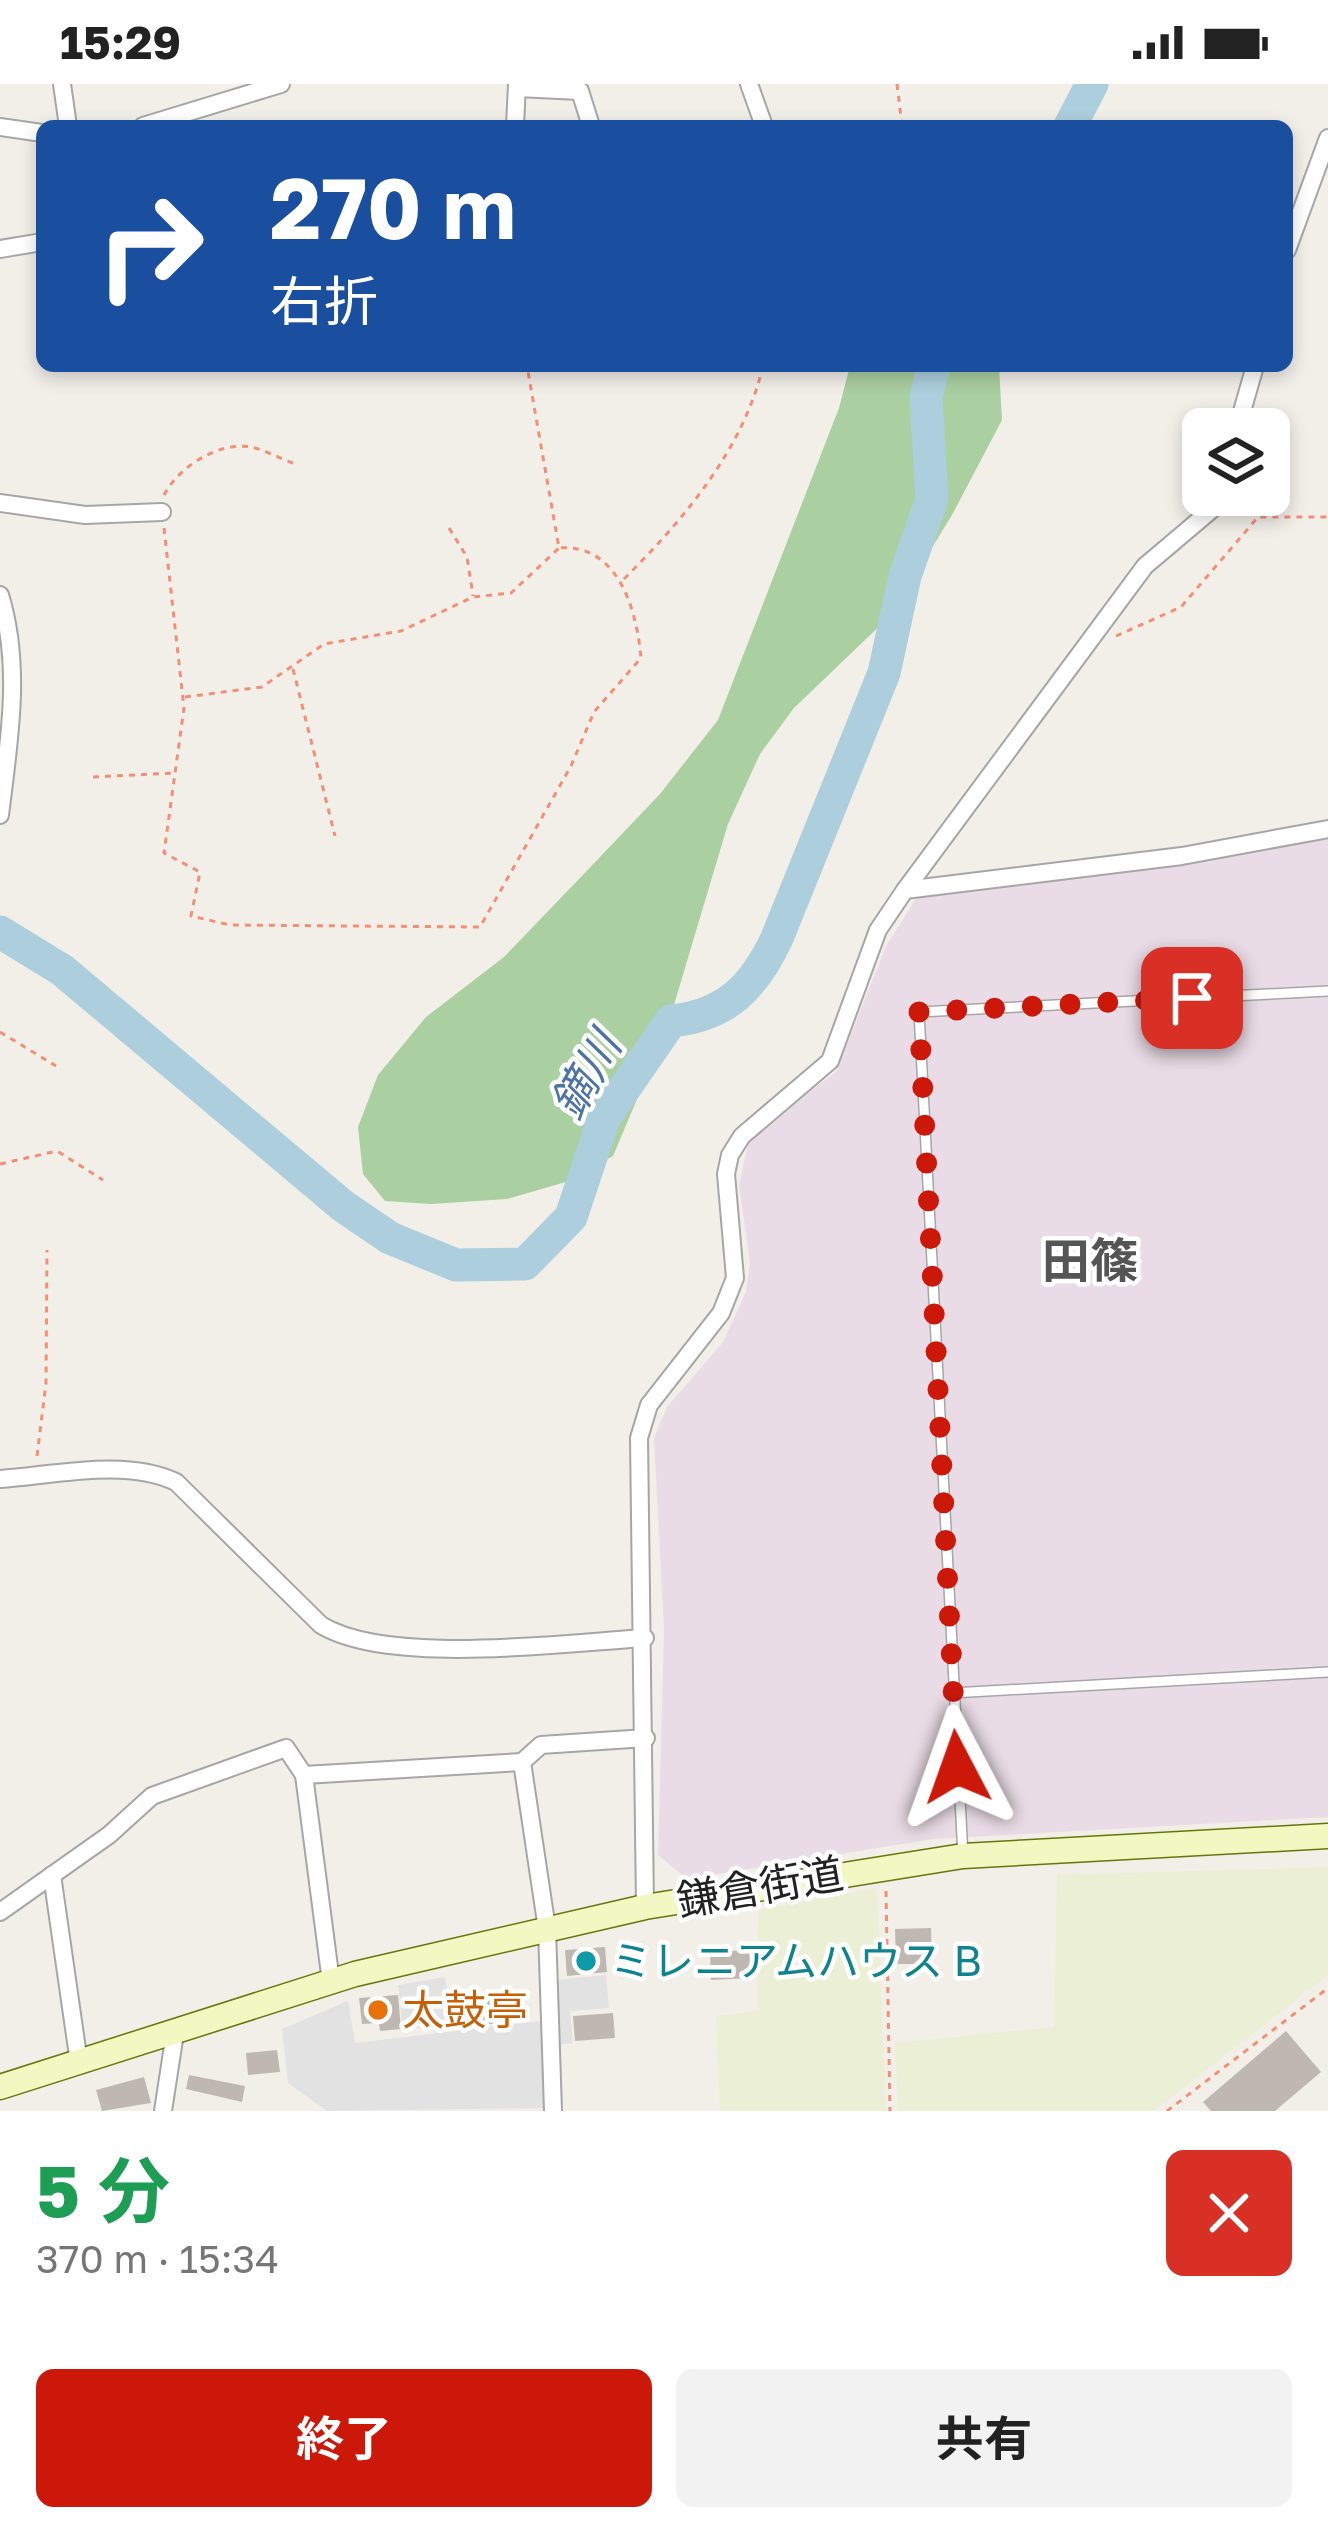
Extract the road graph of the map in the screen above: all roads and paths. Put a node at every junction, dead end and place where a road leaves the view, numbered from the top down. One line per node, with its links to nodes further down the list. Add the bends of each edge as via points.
1 (62, 84): 6 (street)
2 (281, 84): 7 (street)
3 (749, 84): 10 (street)
4 (896, 84): 11 (path)
5 (517, 86): 8 (street); 9 (street, via 580,92)
6 (67, 120)
7 (163, 120)
8 (515, 120)
9 (589, 120)
10 (762, 120)
11 (901, 120)
12 (0, 127): 13 (street)
13 (36, 132)
14 (1328, 138): 15 (street)
15 (1293, 234)
16 (36, 243): 17 (street)
17 (0, 249)
18 (528, 372): 28 (path)
19 (761, 372): 29 (path, via 751,410 691,507)
20 (1253, 372): 21 (street)
21 (1243, 408)
22 (296, 464): 24 (path, via 256,448 230,448 181,469)
23 (0, 503): 24 (street, via 85,515)
24 (162, 512): 34 (path)
25 (1204, 516): 32 (street, via 1145,566)
26 (1328, 517): 32 (path, via 1258,517 1181,607 1141,629)
27 (448, 528): 31 (path, via 466,557)
28 (559, 548): 29 (path, via 588,554); 31 (path, via 511,593)
29 (622, 580): 35 (path, via 641,658 594,712 479,927 230,925 191,916 200,872 164,853)
30 (0, 595): 37 (street, via 13,675)
31 (473, 598): 33 (path, via 400,631 324,644)
32 (1090, 634): 40 (street)
33 (292, 668): 34 (path, via 262,687); 39 (path)
34 (183, 697): 35 (path)
35 (176, 773): 36 (path)
36 (93, 777)
37 (0, 815)
38 (1328, 829): 40 (street)
39 (334, 836)
40 (905, 890): 48 (street, via 878,930 830,1061 730,1155 736,1278 721,1313 649,1405 639,1438)
41 (1328, 991): 50 (lane, via 919,1012)
42 (0, 1032): 43 (path)
43 (56, 1066)
44 (0, 1164): 45 (path, via 57,1151)
45 (103, 1180)
46 (47, 1250): 47 (path, via 40,1454)
47 (0, 1479): 48 (street, via 160,1474 344,1639 468,1647)
48 (645, 1638): 51 (street)
49 (1328, 1672): 50 (lane)
50 (952, 1693): 55 (lane)
51 (646, 1738): 52 (street, via 541,1745); 58 (street)
52 (521, 1762): 53 (street); 60 (street)
53 (304, 1775): 57 (street, via 286,1748 235,1762 152,1796); 61 (street)
54 (1328, 1836): 55 (street, 鎌倉街道)
55 (963, 1856): 56 (street, 鎌倉街道)
56 (884, 1866): 58 (street, 鎌倉街道); 68 (path)
57 (52, 1875): 59 (street); 64 (street)
58 (645, 1907): 60 (street, 鎌倉街道)
59 (0, 1912)
60 (547, 1929): 61 (street, 鎌倉街道); 67 (street)
61 (331, 1982): 63 (street, 鎌倉街道)
62 (1328, 1988): 69 (path)
63 (176, 2033): 64 (street, 鎌倉街道); 66 (street)
64 (79, 2063): 65 (street, 鎌倉街道)
65 (0, 2087)
66 (163, 2111)
67 (553, 2111)
68 (890, 2111)
69 (1167, 2111)

